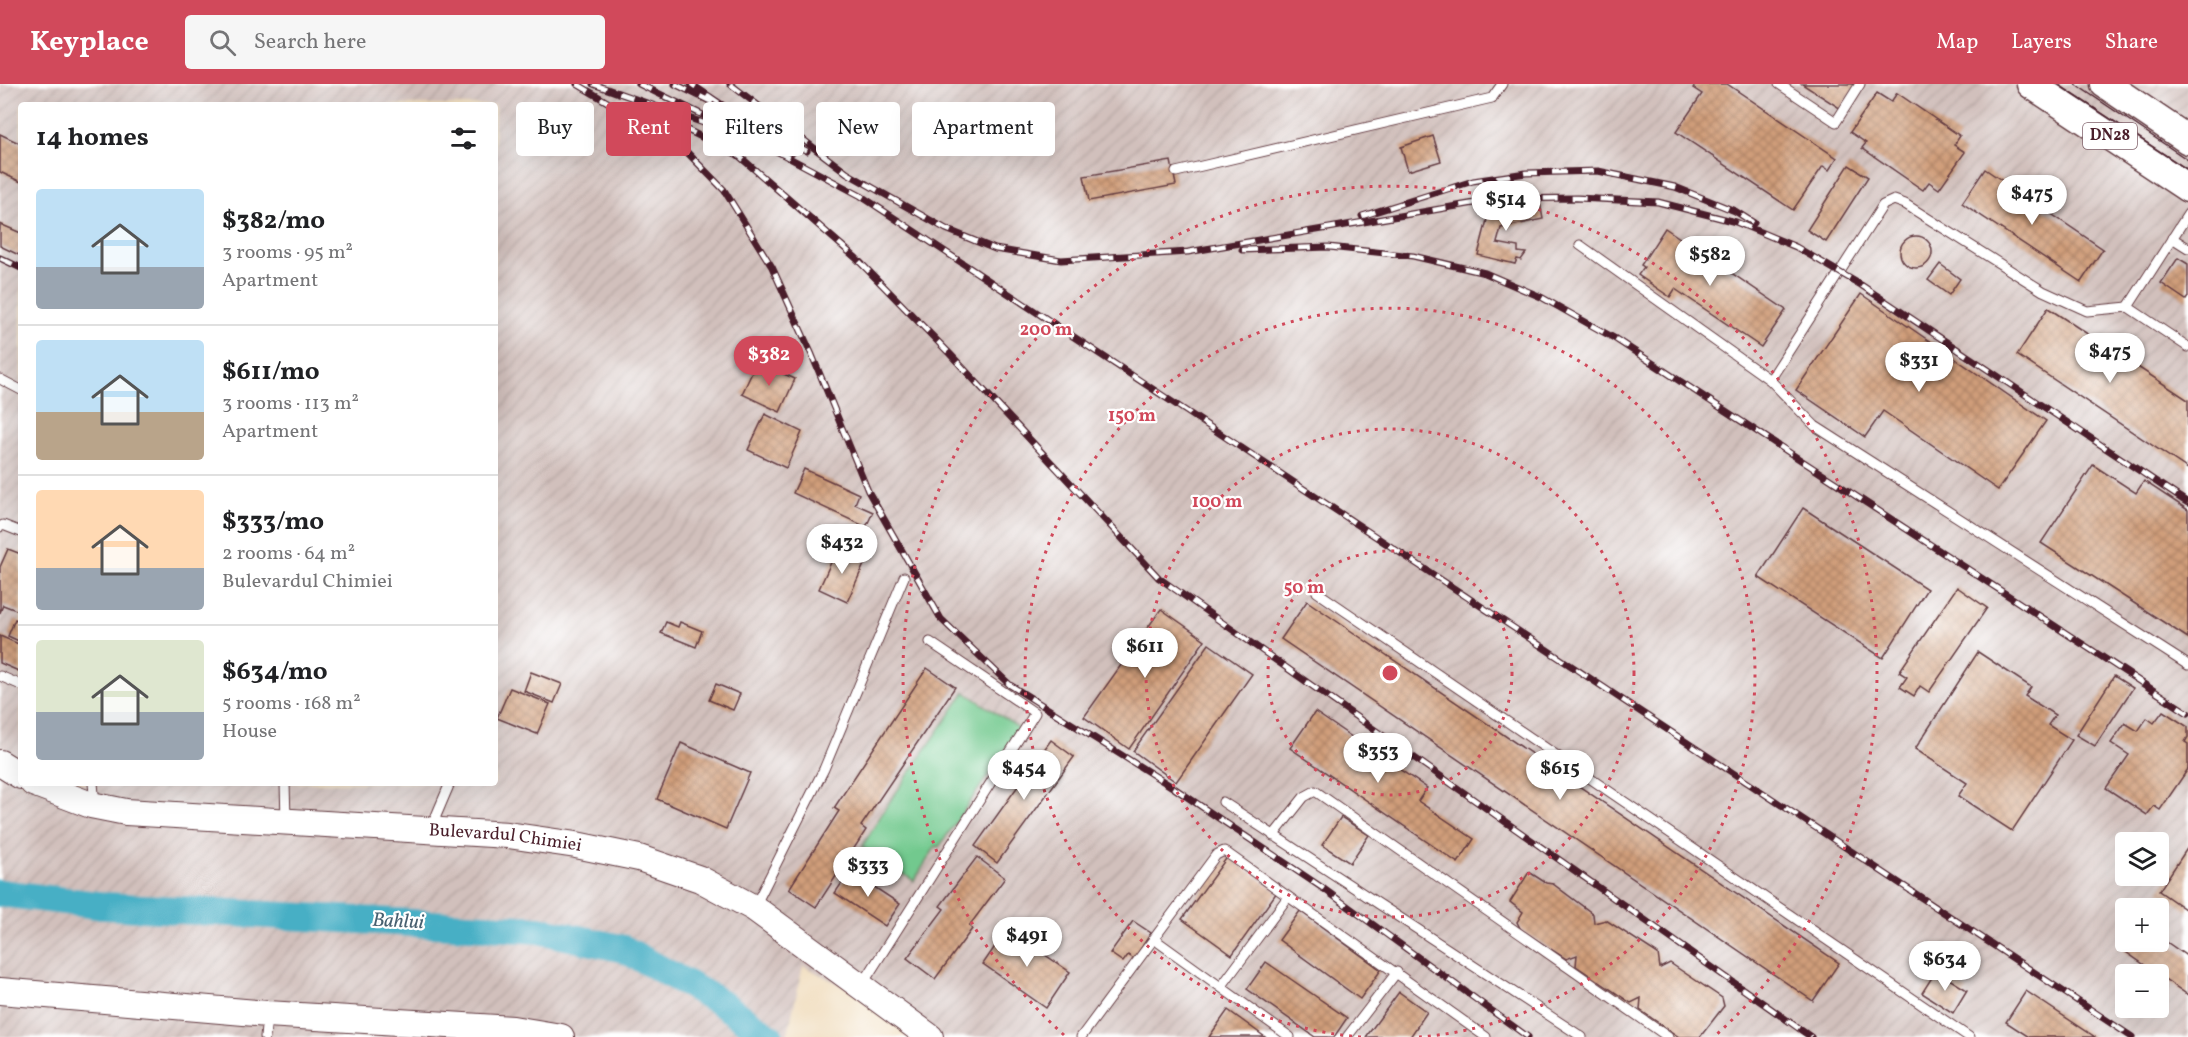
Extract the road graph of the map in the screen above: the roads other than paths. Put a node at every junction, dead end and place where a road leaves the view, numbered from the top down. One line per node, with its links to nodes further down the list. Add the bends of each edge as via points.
1 (1502, 84): 7 (lane, via 1492,98)
2 (1779, 84): 3 (lane, via 1836,122)
3 (1860, 84)
4 (2031, 84): 8 (main road, DN28)
5 (2105, 84): 6 (main road, DN28)
6 (2188, 140)
7 (1176, 172)
8 (2188, 188)
9 (2188, 214): 10 (lane)
10 (2172, 238): 12 (lane); 13 (lane)
11 (1580, 245): 16 (lane)
12 (2188, 248)
13 (2128, 307): 14 (lane); 16 (lane, via 2087,311 2043,291 1894,200 1883,204)
14 (2188, 347)
15 (0, 379): 17 (lane)
16 (1770, 380): 23 (lane, via 1815,426)
17 (18, 388)
18 (0, 526): 19 (lane)
19 (18, 531)
20 (904, 577): 37 (lane, via 824,769)
21 (1317, 591): 52 (lane)
22 (930, 642): 40 (lane, via 1035,713)
23 (2188, 665)
24 (0, 676): 25 (lane)
25 (18, 684)
26 (0, 763): 27 (street)
27 (18, 774)
28 (49, 786): 31 (street, Bulevardul Chimiei)
29 (285, 786): 33 (lane)
30 (449, 786): 34 (lane, via 436,816)
31 (92, 794): 33 (street, Bulevardul Chimiei, via 126,812)
32 (1223, 802): 35 (lane)
33 (286, 822): 34 (street, Bulevardul Chimiei)
34 (435, 830): 37 (street, Bulevardul Chimiei, via 508,835 639,858 700,879)
35 (1273, 836): 50 (lane); 51 (lane, via 1304,797 1315,791)
36 (1288, 897): 38 (lane, via 1227,852 1220,852); 39 (lane); 41 (lane)
37 (754, 908): 40 (street, Bulevardul Chimiei)
38 (1154, 939): 41 (lane); 46 (lane)
39 (1396, 972): 48 (lane); 49 (lane)
40 (861, 987): 45 (street, Bulevardul Chimiei)
41 (1221, 987): 47 (lane)
42 (0, 991): 43 (street)
43 (266, 1026): 44 (street, via 513,1029)
44 (561, 1037)
45 (930, 1037)
46 (1081, 1037)
47 (1290, 1037)
48 (1347, 1037)
49 (1486, 1037)
50 (1582, 1037)
51 (1668, 1037)
52 (1969, 1037)

